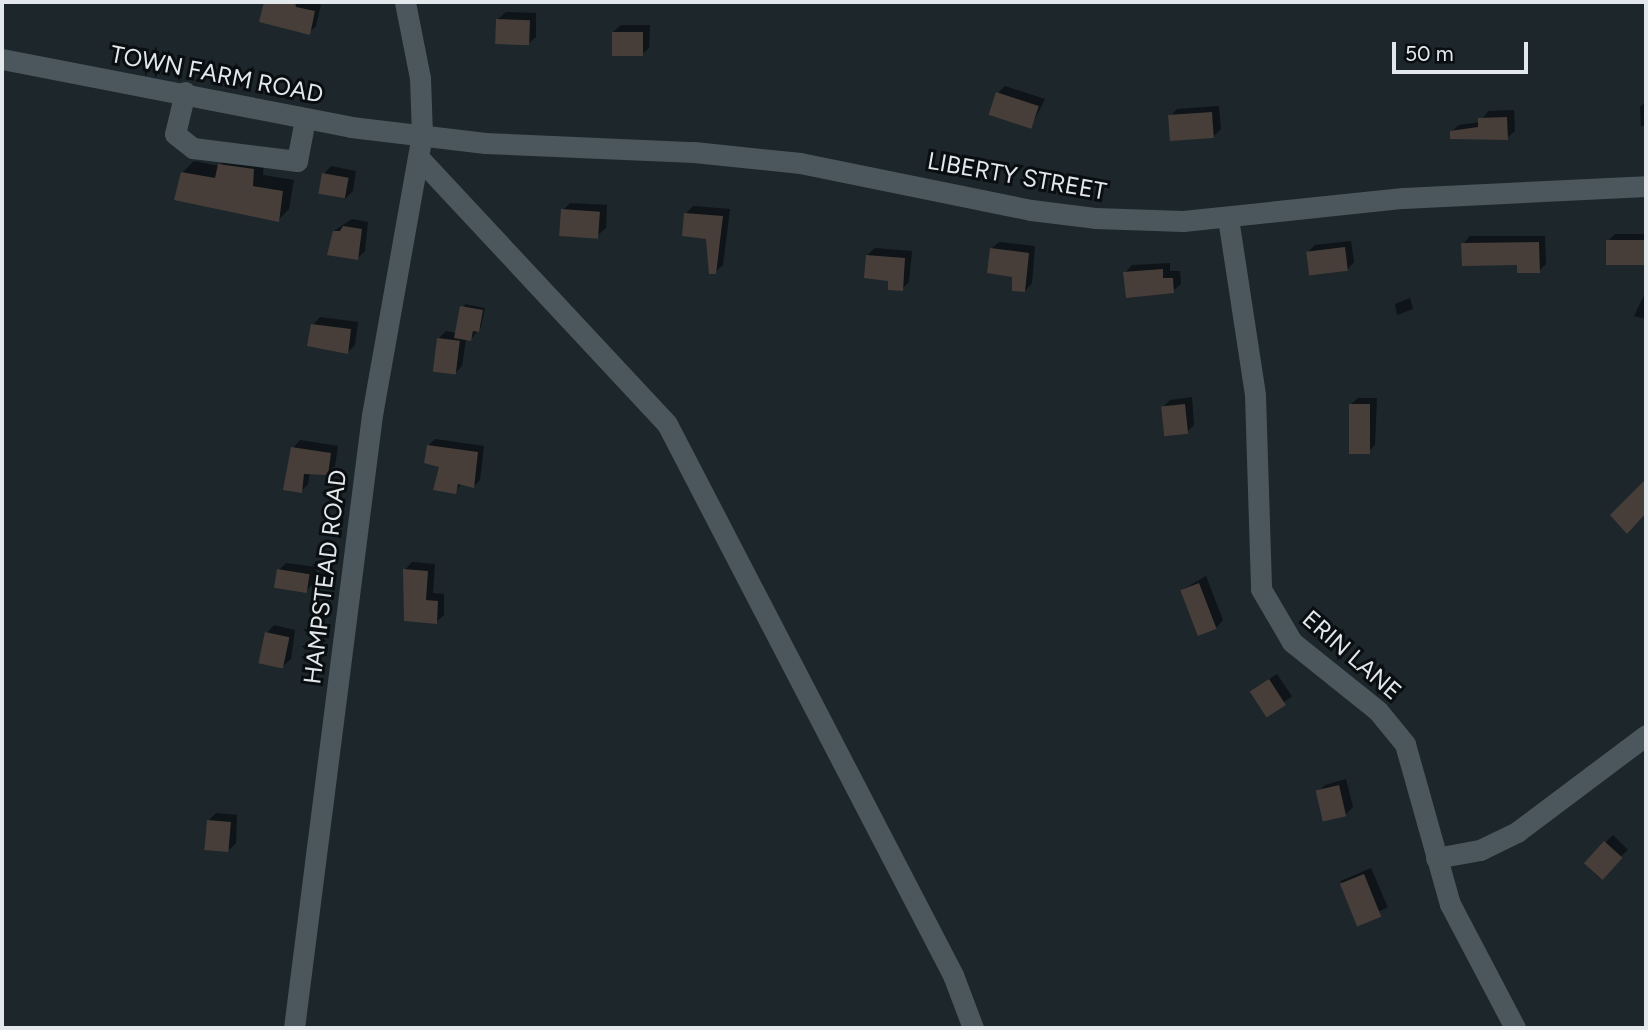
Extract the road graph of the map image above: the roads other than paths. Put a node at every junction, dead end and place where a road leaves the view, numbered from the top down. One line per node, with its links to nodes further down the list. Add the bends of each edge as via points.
1 (405, 2): 5 (street, HAMPSTEAD ROAD, via 420,78)
2 (2, 59): 3 (street, TOWN FARM ROAD)
3 (185, 92): 4 (street, TOWN FARM ROAD); 4 (street, via 175,134 193,148 297,161)
4 (305, 118): 5 (street, TOWN FARM ROAD)
5 (422, 135): 6 (street, HAMPSTEAD ROAD); 8 (street, LIBERTY STREET, via 485,143 789,161 1031,210 1095,218)
6 (420, 159): 11 (street, HAMPSTEAD ROAD, via 372,415); 12 (street, via 667,424 953,975)
7 (1646, 186): 8 (street, LIBERTY STREET, via 1403,198)
8 (1228, 218): 10 (street, ERIN LANE, via 1255,395 1261,589 1292,642 1393,726 1412,765)
9 (1646, 735): 10 (street, via 1517,832 1480,850)
10 (1436, 858): 13 (street, ERIN LANE, via 1477,961)
11 (294, 1028)
12 (973, 1028)
13 (1515, 1028)

